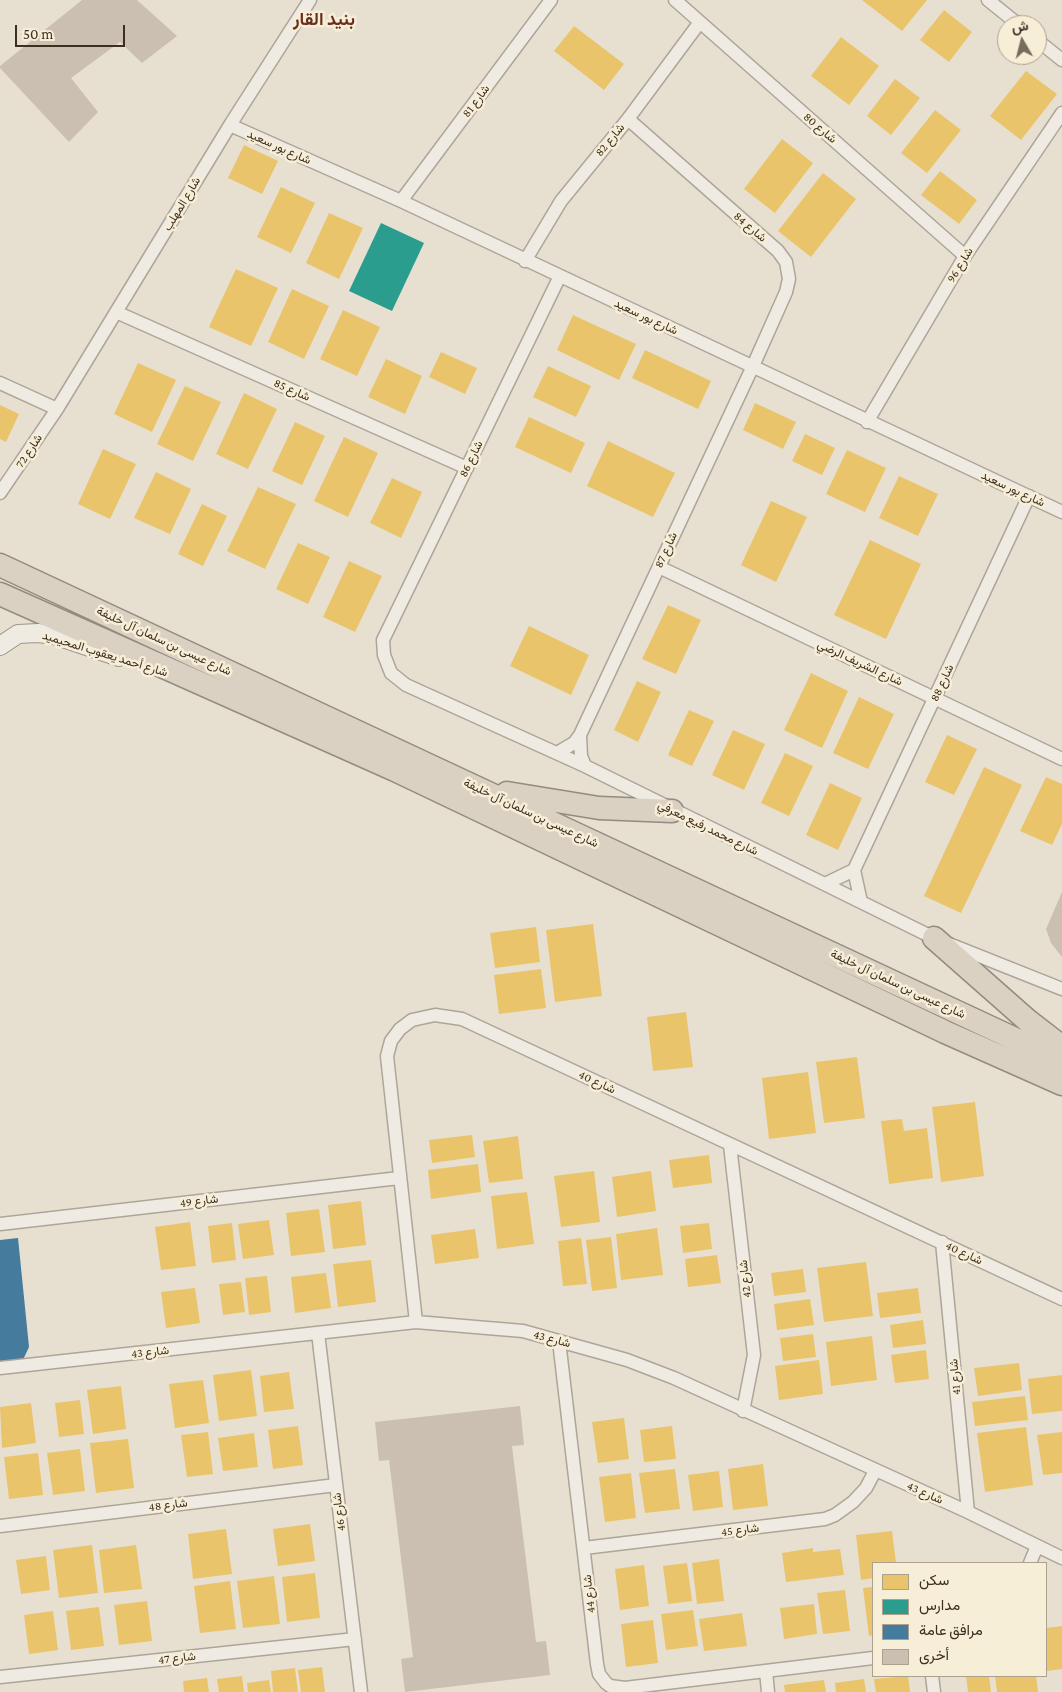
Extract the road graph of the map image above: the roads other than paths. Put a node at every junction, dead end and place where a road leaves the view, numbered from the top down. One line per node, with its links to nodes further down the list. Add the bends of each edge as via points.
1 (310, 0): 11 (street, شارع المهلب)
2 (551, 0): 12 (street, شارع 81)
3 (675, 0): 6 (street, شارع 80)
4 (988, 0): 5 (street)
5 (1006, 15)
6 (700, 22): 10 (street, شارع 82); 13 (street, شارع 80)
7 (1047, 48): 8 (street)
8 (1062, 60)
9 (1062, 113): 13 (street, شارع 96)
10 (628, 118): 14 (street, شارع 82, via 561,201); 17 (street, شارع 84, via 786,262 789,274 786,292)
11 (230, 125): 12 (street, شارع بور سعيد); 16 (street, شارع المهلب)
12 (401, 201): 14 (street, شارع بور سعيد)
13 (965, 256): 20 (street, شارع 96)
14 (524, 261): 15 (street, شارع بور سعيد)
15 (559, 278): 17 (street, شارع بور سعيد); 21 (street, شارع 86)
16 (116, 312): 19 (street, شارع المهلب); 21 (street, شارع 85)
17 (752, 366): 20 (street, شارع بور سعيد); 26 (street, شارع 87)
18 (0, 383): 19 (street)
19 (57, 409): 22 (street, شارع 72)
20 (867, 422): 23 (street, شارع بور سعيد)
21 (467, 468): 28 (street, شارع 86)
22 (0, 493)
23 (1029, 496): 24 (street, شارع بور سعيد); 31 (street, شارع 88)
24 (1062, 512)
25 (0, 565): 36 (highway, شارع عيسى بن سلمان آل خليفة)
26 (658, 567): 31 (street, شارع الشريف الرضي); 32 (street, شارع 87)
27 (0, 594): 30 (highway, شارع عيسى بن سلمان آل خليفة)
28 (383, 640): 33 (street, شارع محمد رفيع معرفي, via 386,665 399,681)
29 (0, 646): 30 (street, شارع أحمد يعقوب المحيميد, via 12,636 24,633 54,635)
30 (212, 688): 43 (highway, شارع عيسى بن سلمان آل خليفة, via 395,770)
31 (935, 698): 34 (street, شارع الشريف الرضي); 38 (street, شارع 88)
32 (580, 735): 33 (street, شارع 87); 35 (street)
33 (557, 753): 35 (street, شارع محمد رفيع معرفي)
34 (1062, 759)
35 (585, 766): 37 (street, شارع محمد رفيع معرفي)
36 (479, 788): 37 (highway, via 599,808); 45 (highway, شارع عيسى بن سلمان آل خليفة)
37 (672, 811): 39 (street, شارع محمد رفيع معرفي)
38 (854, 870): 39 (street); 40 (street)
39 (825, 884): 40 (street, شارع محمد رفيع معرفي)
40 (861, 902): 41 (street, شارع محمد رفيع معرفي)
41 (934, 938): 42 (street, شارع محمد رفيع معرفي); 44 (highway)
42 (1062, 989)
43 (945, 1032): 46 (highway, شارع عيسى بن سلمان آل خليفة); 47 (highway)
44 (1062, 1047)
45 (1062, 1061)
46 (1062, 1084)
47 (1062, 1101)
48 (730, 1145): 49 (street, شارع 40, via 462,1019 427,1016 400,1028 391,1041 387,1056); 51 (street, شارع 40); 57 (street, شارع 42, via 754,1356)
49 (399, 1178): 50 (street, شارع 49); 53 (street, شارع 40)
50 (0, 1224)
51 (942, 1242): 52 (street, شارع 40); 60 (street, شارع 41)
52 (1062, 1299)
53 (416, 1322): 54 (street, شارع 43); 55 (street, شارع 43, via 523,1331)
54 (318, 1333): 56 (street, شارع 43); 59 (street, شارع 46)
55 (559, 1341): 57 (street, شارع 43, via 627,1360); 63 (street, شارع 44)
56 (0, 1368)
57 (743, 1411): 58 (street, شارع 43)
58 (875, 1471): 60 (street, شارع 43); 63 (street, شارع 45, via 853,1502 826,1518)
59 (336, 1485): 61 (street, شارع 48); 66 (street, شارع 46)
60 (968, 1512): 62 (street, شارع 43)
61 (0, 1526)
62 (1037, 1546): 64 (street, شارع 43); 65 (street)
63 (584, 1548): 68 (street, شارع 44, via 597,1664 606,1683 625,1688)
64 (1062, 1558)
65 (1030, 1562)
66 (355, 1639): 69 (street, شارع 47); 71 (street, شارع 46)
67 (872, 1658): 68 (street, شارع 44)
68 (766, 1671): 72 (street)
69 (0, 1677)
70 (932, 1677): 73 (street)
71 (361, 1692)
72 (768, 1692)
73 (934, 1692)

